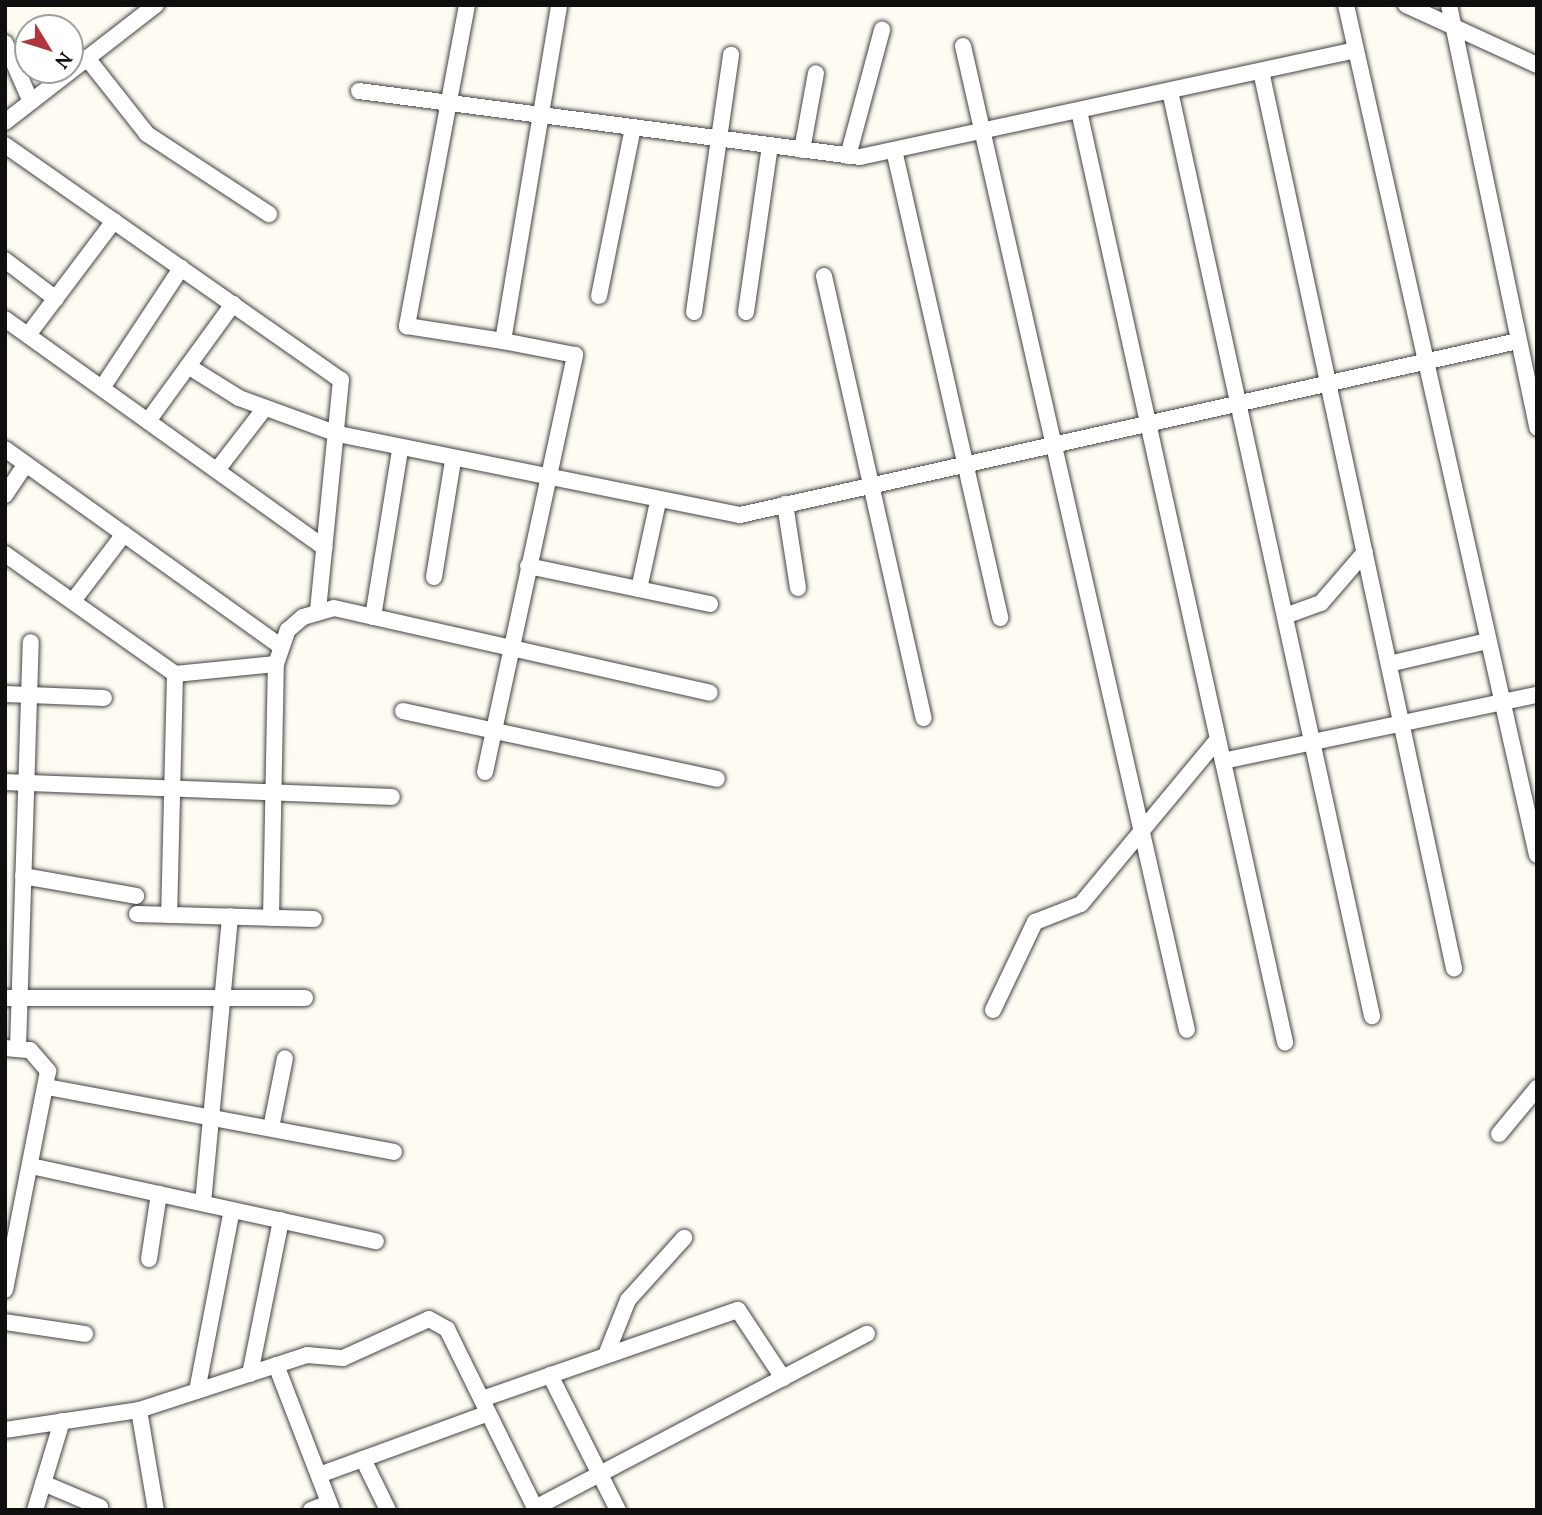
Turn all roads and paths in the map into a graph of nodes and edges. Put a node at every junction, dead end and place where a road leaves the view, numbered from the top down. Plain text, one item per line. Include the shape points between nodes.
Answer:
1 (156, 5) edge
2 (467, 5) edge
3 (559, 5) edge
4 (1346, 5) edge
5 (1406, 5) edge
6 (1450, 13) edge
7 (882, 30) dead end
8 (5, 43) edge
9 (963, 46) dead end
10 (1356, 50) junction
11 (731, 55) dead end
12 (88, 58) junction
13 (1537, 65) edge
14 (1261, 71) junction
15 (816, 73) dead end
16 (359, 90) dead end
17 (1170, 91) junction
18 (31, 102) junction
19 (449, 103) junction
20 (1079, 111) junction
21 (543, 114) junction
22 (5, 122) edge
23 (633, 128) junction
24 (982, 133) junction
25 (720, 139) junction
26 (5, 145) edge
27 (770, 146) junction
28 (803, 150) junction
29 (894, 150) junction
30 (848, 156) junction
31 (269, 215) dead end
32 (114, 221) junction
33 (5, 260) edge
34 (181, 268) junction
35 (824, 276) dead end
36 (599, 296) dead end
37 (56, 299) junction
38 (233, 304) junction
39 (694, 312) dead end
40 (746, 312) dead end
41 (5, 319) edge
42 (28, 335) junction
43 (503, 341) junction
44 (1518, 341) junction
45 (1426, 364) junction
46 (188, 366) junction
47 (1329, 382) junction
48 (102, 388) junction
49 (1237, 402) junction
50 (265, 408) junction
51 (148, 421) junction
52 (1148, 421) junction
53 (1537, 428) edge
54 (338, 434) junction
55 (1051, 443) junction
56 (5, 449) edge
57 (400, 450) junction
58 (453, 461) junction
59 (26, 464) junction
60 (960, 464) junction
61 (218, 470) junction
62 (551, 478) junction
63 (871, 484) junction
64 (5, 495) edge
65 (658, 502) junction
66 (785, 504) junction
67 (124, 534) junction
68 (325, 548) junction
69 (1365, 552) junction
70 (5, 554) edge
71 (528, 566) junction
72 (434, 577) dead end
73 (798, 588) dead end
74 (639, 589) junction
75 (73, 601) junction
76 (710, 604) dead end
77 (318, 610) junction
78 (1285, 616) junction
79 (373, 617) junction
80 (999, 618) dead end
81 (1488, 641) junction
82 (31, 642) dead end
83 (280, 646) junction
84 (511, 648) junction
85 (276, 664) junction
86 (1389, 664) junction
87 (175, 674) junction
88 (710, 693) dead end
89 (5, 694) edge
90 (29, 695) junction
91 (1537, 695) edge
92 (104, 698) dead end
93 (1502, 702) junction
94 (403, 711) dead end
95 (924, 718) dead end
96 (1402, 723) junction
97 (494, 731) junction
98 (1218, 739) junction
99 (1313, 742) junction
100 (1223, 761) junction
101 (485, 772) dead end
102 (717, 779) dead end
103 (5, 782) edge
104 (27, 784) junction
105 (174, 787) junction
106 (273, 791) junction
107 (392, 797) dead end
108 (1140, 834) junction
109 (1537, 855) edge
110 (23, 876) junction
111 (136, 896) dead end
112 (5, 908) edge
113 (22, 908) junction
114 (136, 914) dead end
115 (169, 915) junction
116 (230, 916) junction
117 (271, 918) junction
118 (314, 919) dead end
119 (1454, 968) dead end
120 (12, 998) edge
121 (305, 999) dead end
122 (224, 1001) junction
123 (993, 1010) dead end
124 (1372, 1016) dead end
125 (1187, 1030) dead end
126 (1285, 1042) dead end
127 (12, 1048) edge
128 (285, 1058) dead end
129 (47, 1087) junction
130 (1537, 1088) edge
131 (215, 1118) junction
132 (271, 1128) junction
133 (1499, 1134) dead end
134 (394, 1152) dead end
135 (31, 1166) junction
136 (159, 1194) junction
137 (203, 1203) junction
138 (232, 1210) junction
139 (281, 1220) junction
140 (684, 1238) dead end
141 (376, 1241) dead end
142 (149, 1259) dead end
143 (5, 1290) edge
144 (5, 1322) edge
145 (86, 1334) dead end
146 (867, 1334) dead end
147 (606, 1355) junction
148 (276, 1365) junction
149 (250, 1374) junction
150 (550, 1375) junction
151 (783, 1378) junction
152 (197, 1391) junction
153 (485, 1406) junction
154 (139, 1410) junction
155 (62, 1421) junction
156 (5, 1430) edge
157 (363, 1459) junction
158 (319, 1475) junction
159 (597, 1475) junction
160 (43, 1483) junction
161 (330, 1506) edge
162 (100, 1507) dead end
163 (536, 1509) edge
164 (35, 1510) edge
165 (156, 1510) edge
166 (311, 1510) edge
167 (388, 1510) edge
168 (618, 1510) edge

1 - 12 street
2 - 19 street
3 - 21 street
4 - 10 street
5 - 6 street
6 - 13 street
6 - 44 street
7 - 30 street
8 - 18 street
9 - 24 street
10 - 14 street
10 - 45 street
11 - 25 street
12 - 18 street
12 - 31 street via 146,134
14 - 17 street
14 - 47 street
15 - 28 street
16 - 19 street
17 - 20 street
17 - 49 street
18 - 22 street
19 - 21 street
19 - 43 street via 407,326
20 - 24 street
20 - 52 street
21 - 23 street
21 - 43 street
23 - 25 street
23 - 36 street
24 - 29 street
24 - 55 street
25 - 27 street
25 - 39 street
26 - 32 street
27 - 28 street
27 - 40 street
28 - 30 street
29 - 30 street
29 - 60 street
32 - 34 street
32 - 37 street
33 - 37 street
34 - 38 street
34 - 48 street
35 - 63 street
37 - 42 street
38 - 46 street
38 - 54 street via 341,380
41 - 42 street
42 - 48 street
43 - 62 street via 575,355
44 - 45 street
44 - 53 street
45 - 47 street
45 - 81 street
46 - 50 street
46 - 51 street
47 - 49 street
47 - 69 street
48 - 51 street
49 - 52 street
49 - 78 street
50 - 54 street
50 - 61 street
51 - 61 street
52 - 55 street
52 - 98 street
54 - 57 street
54 - 68 street
55 - 60 street
55 - 108 street
56 - 59 street
57 - 58 street
57 - 79 street
58 - 62 street
58 - 72 street
59 - 64 street
59 - 67 street
60 - 63 street
60 - 80 street
61 - 68 street
62 - 65 street
62 - 71 street
63 - 66 street
63 - 95 street
65 - 66 street via 740,515
65 - 74 street
66 - 73 street
67 - 75 street
67 - 83 street
68 - 77 street
69 - 78 street via 1321,603
69 - 86 street
70 - 75 street
71 - 74 street
71 - 84 street
74 - 76 street
75 - 87 street
77 - 79 street
77 - 83 street via 288,630
78 - 99 street
79 - 84 street
81 - 86 street
81 - 93 street
82 - 90 street
83 - 85 street
84 - 88 street
84 - 97 street
85 - 87 street
85 - 106 street
86 - 96 street
87 - 105 street
89 - 90 street
90 - 92 street
90 - 104 street
91 - 93 street
93 - 96 street
93 - 109 street
94 - 97 street
96 - 99 street
96 - 119 street
97 - 101 street
97 - 102 street
98 - 100 street
98 - 108 street
99 - 100 street
99 - 124 street
100 - 126 street
103 - 104 street
104 - 105 street
104 - 110 street
105 - 106 street
105 - 115 street
106 - 107 street
106 - 117 street
108 - 123 street via 1081,904 1035,922
108 - 125 street
110 - 111 street
110 - 113 street
112 - 113 street
113 - 120 street
114 - 115 street
115 - 116 street
116 - 117 street
116 - 122 street
117 - 118 street
120 - 122 street
120 - 127 street
121 - 122 street
122 - 131 street
127 - 129 street via 46,1063
128 - 132 street
129 - 131 street
129 - 135 street
130 - 133 street
131 - 132 street
131 - 137 street
132 - 134 street
135 - 136 street
135 - 143 street
136 - 137 street
136 - 142 street
137 - 138 street
138 - 139 street
138 - 152 street
139 - 141 street
139 - 149 street
140 - 147 street via 628,1300
144 - 145 street
146 - 151 street
147 - 150 street
147 - 151 street via 738,1310
148 - 149 street
148 - 153 street via 307,1355 343,1358 437,1320
148 - 158 street
149 - 152 street
150 - 153 street
150 - 159 street
151 - 159 street
152 - 154 street
153 - 157 street
153 - 163 street
154 - 155 street
154 - 165 street
155 - 156 street
155 - 160 street
157 - 158 street
157 - 167 street
158 - 161 street
159 - 163 street
159 - 168 street
160 - 162 street
160 - 164 street
161 - 166 street

